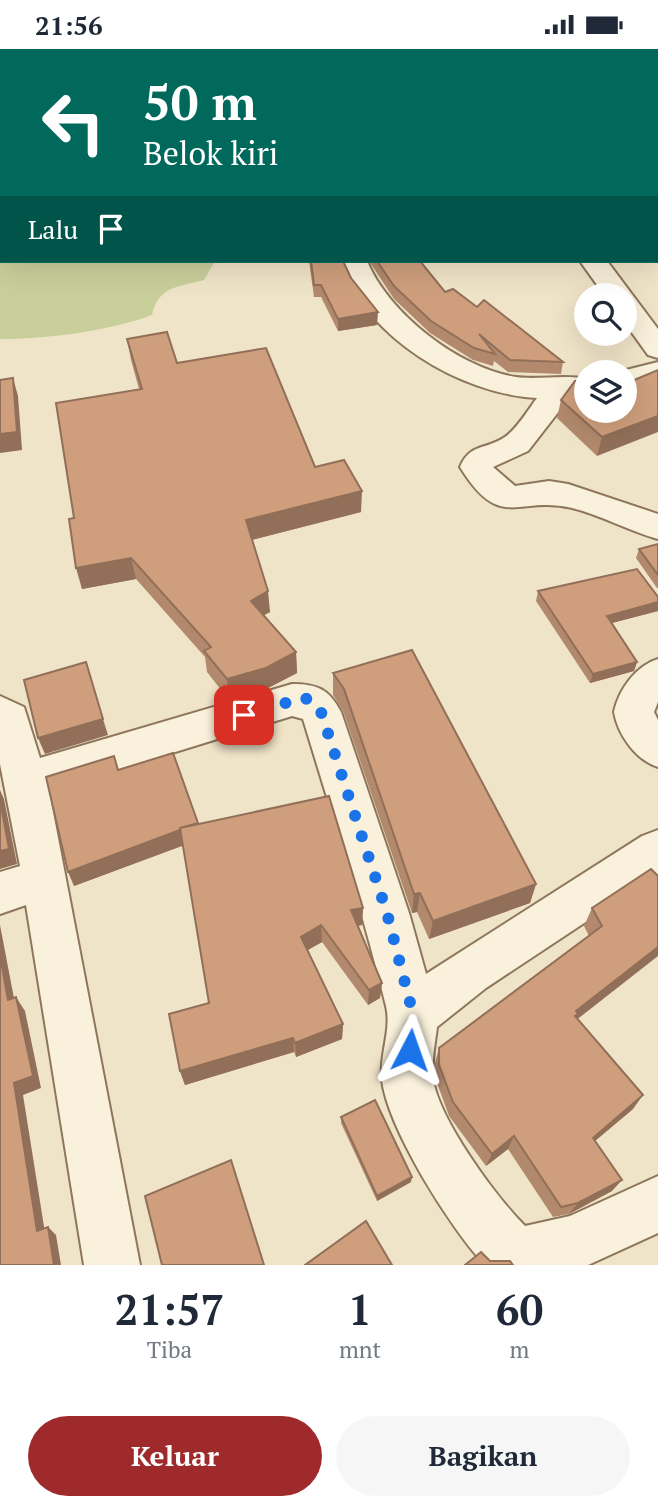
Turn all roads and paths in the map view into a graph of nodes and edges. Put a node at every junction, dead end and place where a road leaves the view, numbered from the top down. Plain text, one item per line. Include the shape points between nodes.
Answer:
1 (355, 263) edge
2 (594, 263) edge
3 (609, 283) edge
4 (637, 320) edge
5 (658, 349) edge
6 (658, 371) edge
7 (637, 376) edge
8 (573, 388) edge
9 (658, 527) edge
10 (658, 674) edge
11 (0, 712) edge
12 (658, 750) edge
13 (23, 781) junction
14 (658, 850) edge
15 (22, 886) edge
16 (413, 1014) junction
17 (658, 1203) edge
18 (112, 1265) edge

1 - 8 street via 383,313 451,365 497,383
2 - 3 street
4 - 5 street
6 - 7 street
8 - 9 street via 517,444 478,460 476,467 506,496 553,492
10 - 12 street via 635,700 633,714 637,726
11 - 13 street via 10,719
13 - 15 street via 33,814
13 - 16 street via 292,700 311,700 321,712 387,913
14 - 16 street via 469,972
15 - 18 street
16 - 17 street via 408,1082 464,1196 493,1235 516,1254 543,1254

